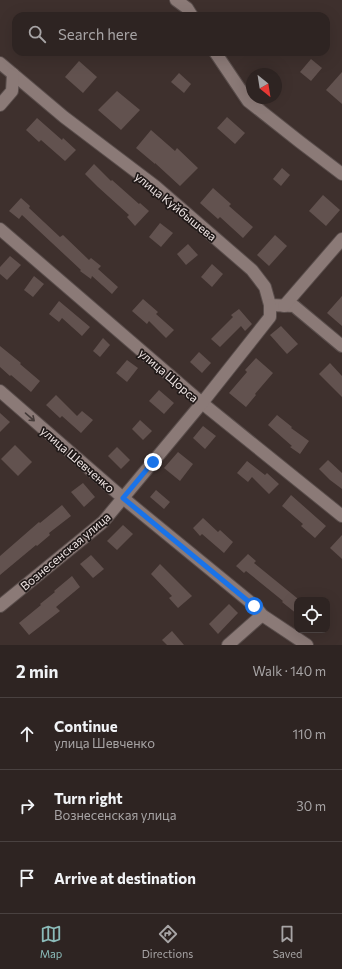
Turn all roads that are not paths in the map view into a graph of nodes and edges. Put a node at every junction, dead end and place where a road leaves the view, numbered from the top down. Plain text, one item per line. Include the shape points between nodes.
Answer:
1 (176, 0) edge
2 (190, 12) edge
3 (218, 56) edge
4 (0, 63) edge
5 (13, 74) junction
6 (0, 105) edge
7 (342, 174) edge
8 (0, 229) edge
9 (342, 239) edge
10 (270, 305) junction
11 (284, 306) junction
12 (342, 346) edge
13 (0, 392) edge
14 (202, 403) junction
15 (123, 498) junction
16 (342, 516) edge
17 (0, 606) edge
18 (262, 615) junction
19 (228, 645) edge
20 (307, 645) edge

1 - 2 street
3 - 7 street via 248,101
4 - 5 street, улица Куйбышева
5 - 6 street via 12,91
5 - 10 street, улица Куйбышева via 64,117 155,186 252,270 265,287
8 - 14 street, улица Щорса
9 - 11 street
10 - 11 street
10 - 14 street, Вознесенская улица via 270,317
11 - 12 street via 294,306
13 -> 15 street, улица Шевченко
14 - 15 street, Вознесенская улица
14 - 16 street, улица Щорса
15 - 17 street, Вознесенская улица via 103,522
15 - 18 street, улица Шевченко
18 - 19 street
18 - 20 street, улица Шевченко

